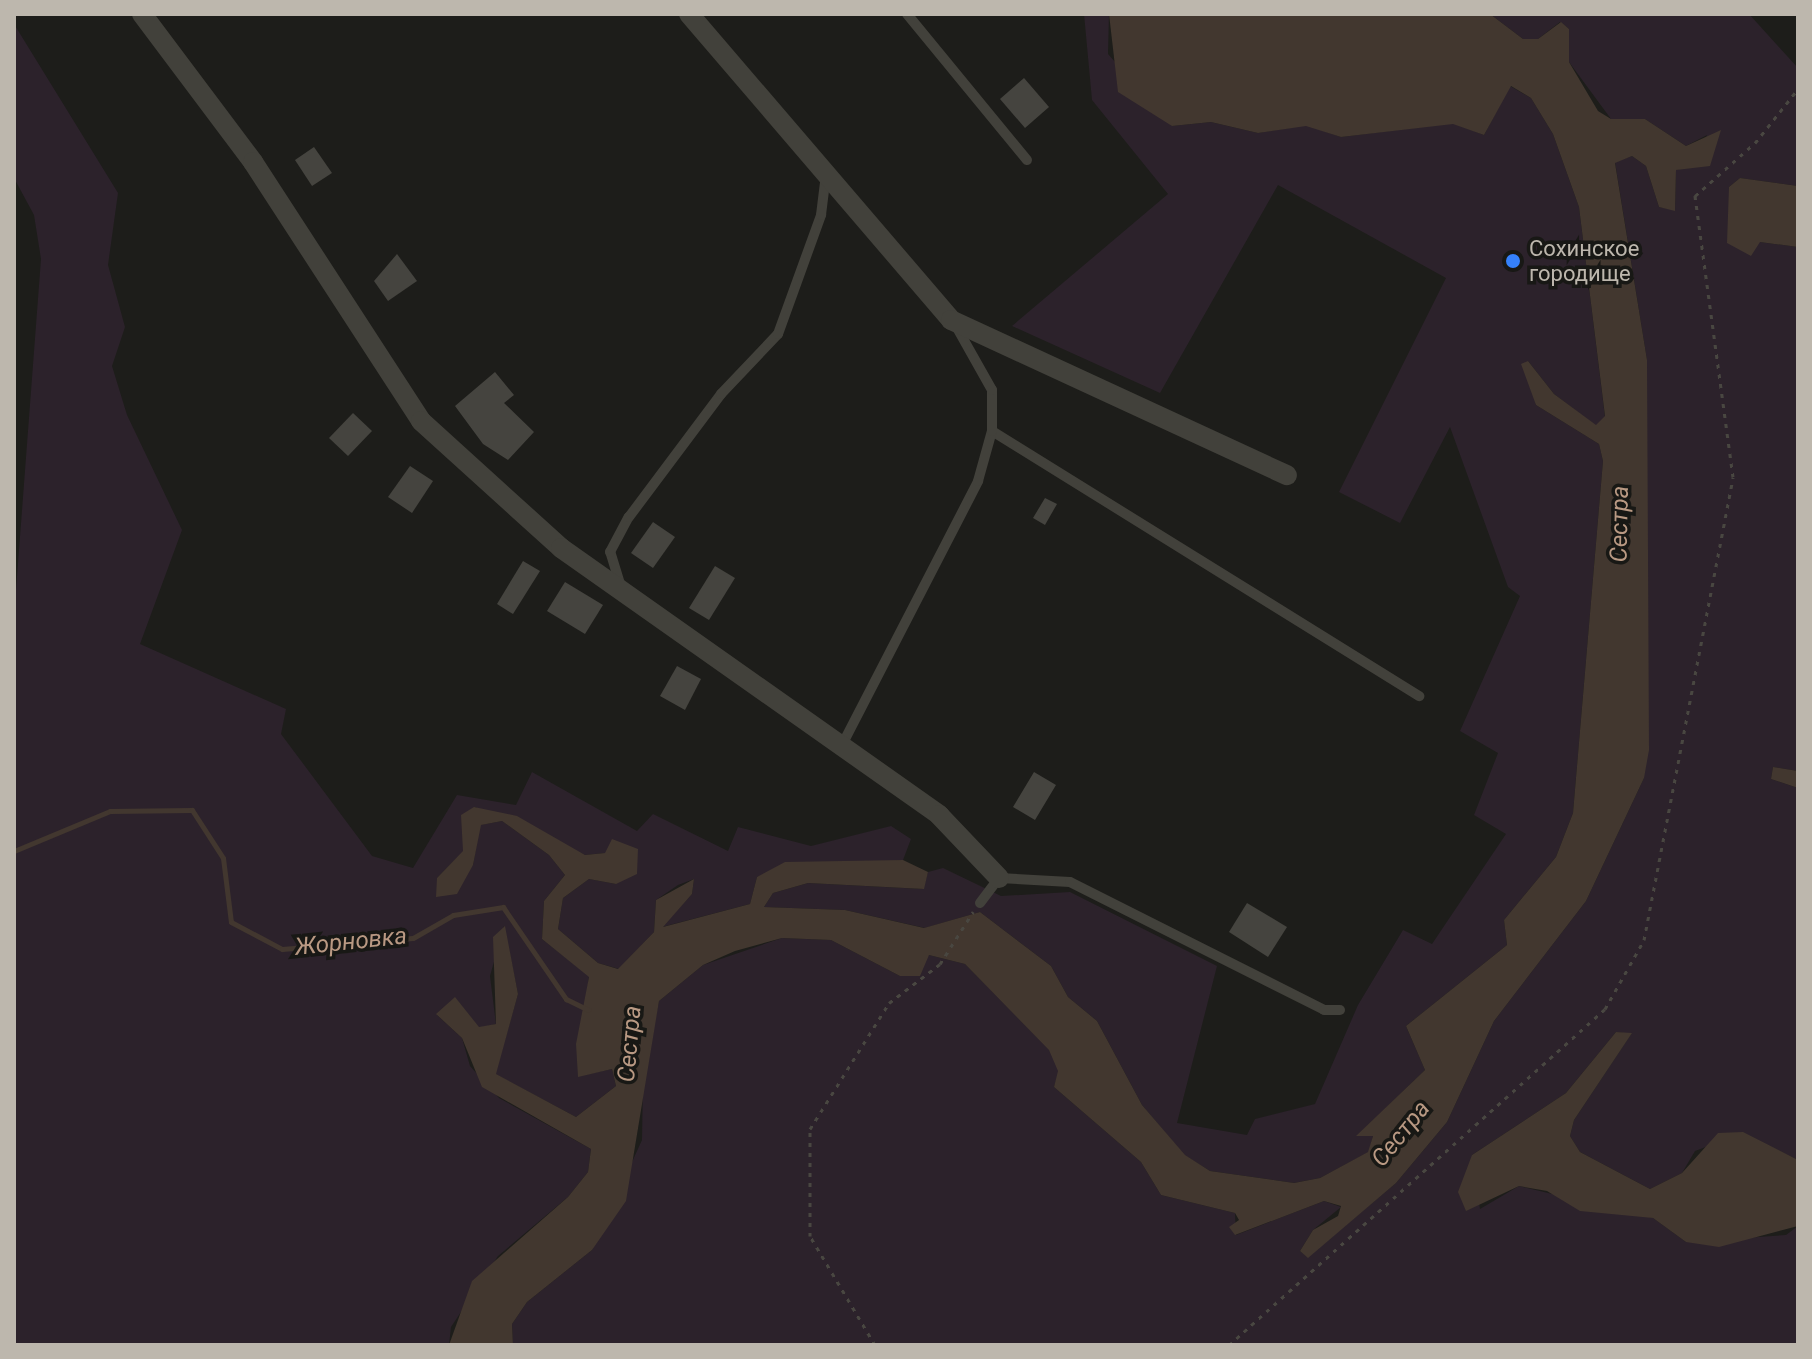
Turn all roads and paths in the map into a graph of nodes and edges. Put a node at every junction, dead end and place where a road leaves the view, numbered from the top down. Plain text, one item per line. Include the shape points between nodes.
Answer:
1 (142, 14) edge
2 (689, 14) edge
3 (907, 14) edge
4 (1798, 89) edge
5 (1027, 160) dead end
6 (826, 176) junction
7 (951, 320) junction
8 (992, 431) junction
9 (1287, 475) dead end
10 (624, 596) junction
11 (1419, 696) dead end
12 (842, 745) junction
13 (999, 878) junction
14 (980, 903) joint
15 (1340, 1010) dead end
16 (875, 1345) edge
17 (1229, 1345) edge

1 - 10 street via 253,162 421,421 497,498
2 - 6 street
3 - 5 lane
4 - 17 path via 1755,143 1695,196 1733,477 1644,940 1605,1009
6 - 7 street
6 - 10 lane via 821,215 778,334 674,451 610,552
7 - 8 lane via 992,390
7 - 9 street
8 - 11 lane
8 - 12 lane via 963,518
10 - 12 street
12 - 13 street via 939,815
13 - 14 lane
13 - 15 lane via 1070,882 1324,1010
14 - 16 path via 940,964 889,1003 810,1129 810,1236

